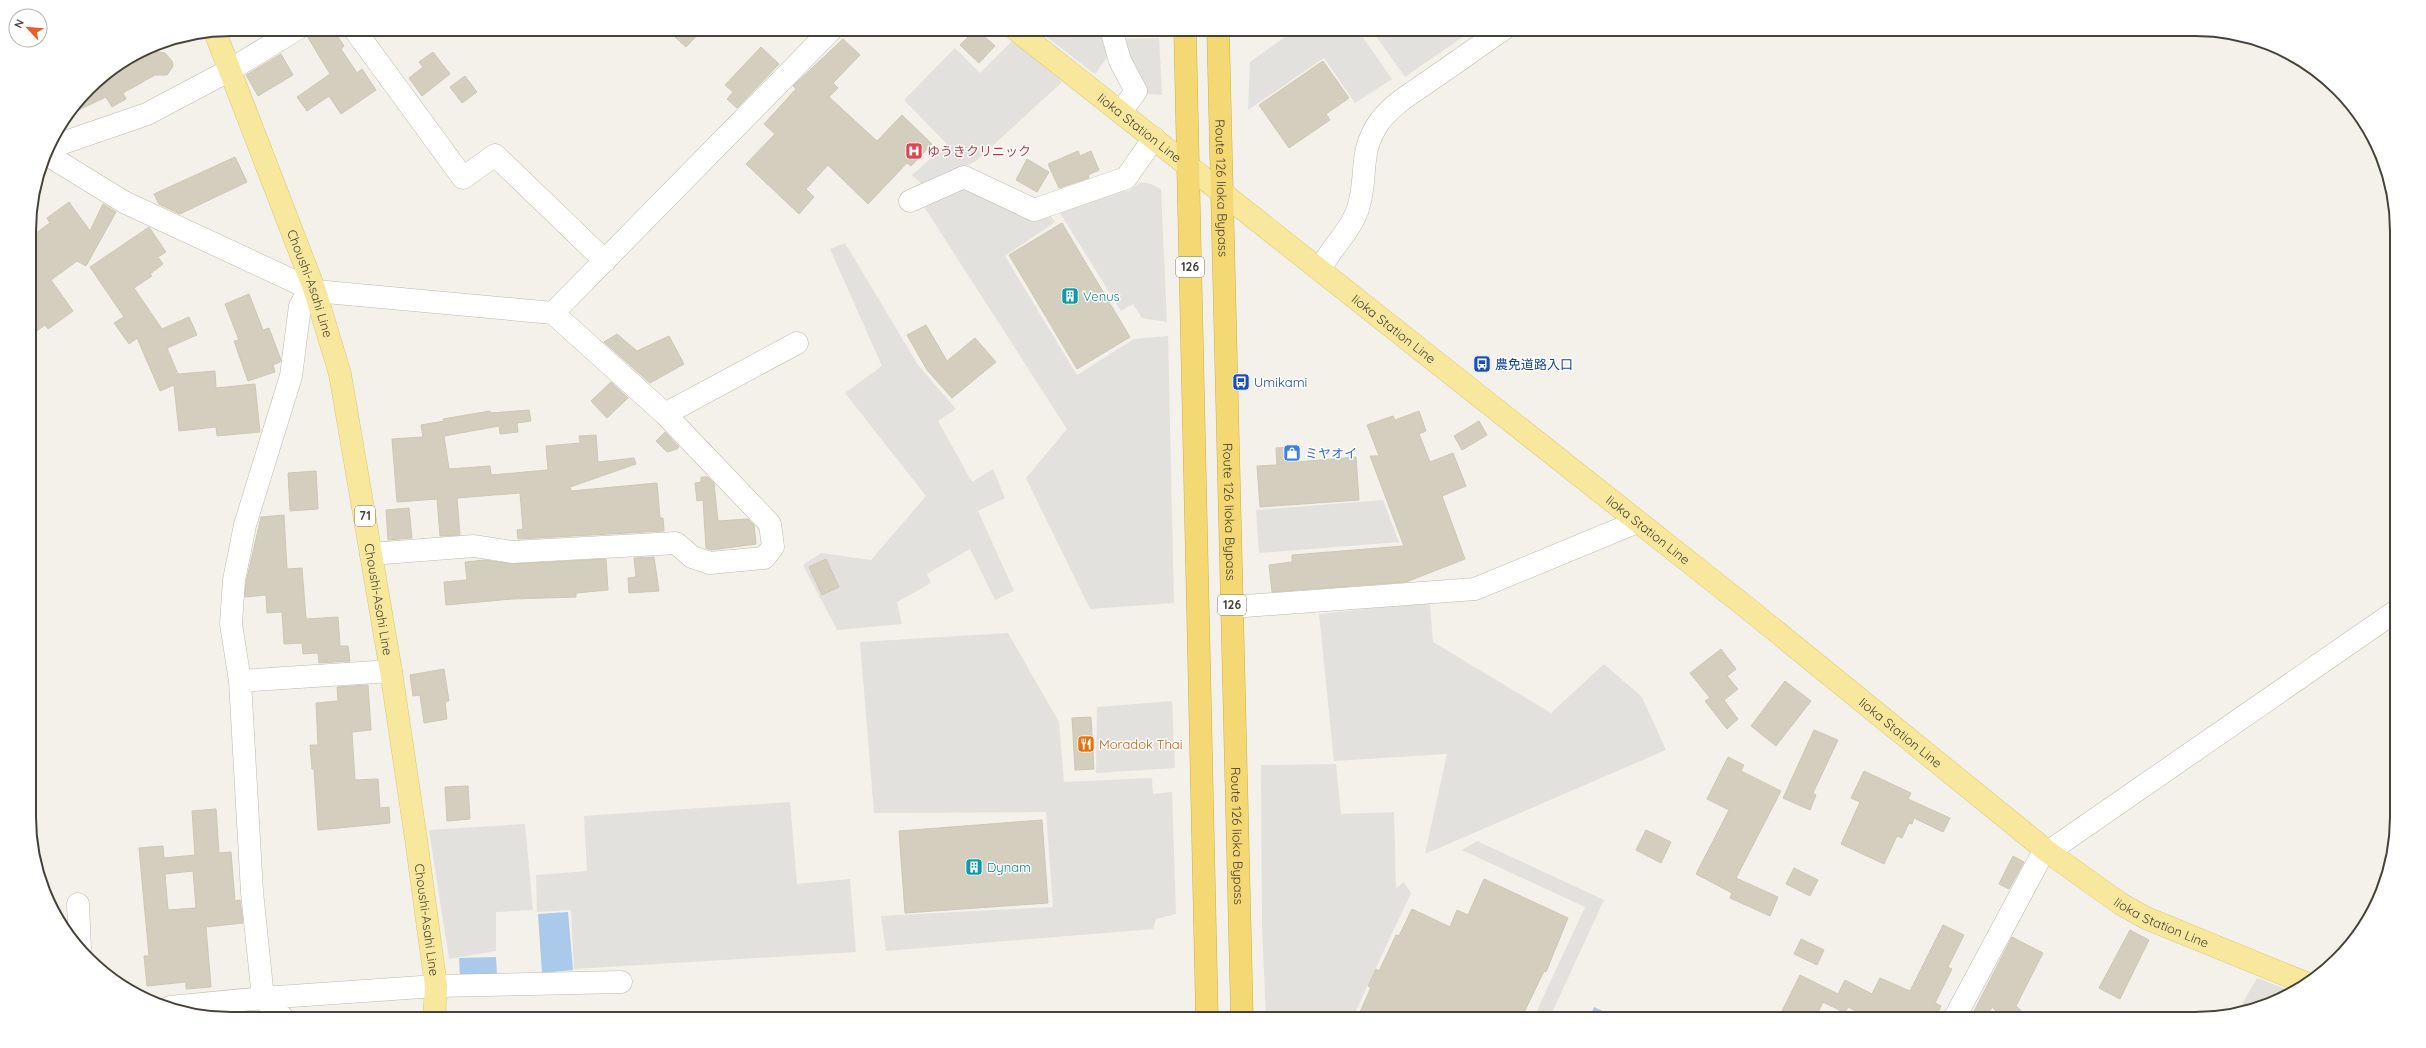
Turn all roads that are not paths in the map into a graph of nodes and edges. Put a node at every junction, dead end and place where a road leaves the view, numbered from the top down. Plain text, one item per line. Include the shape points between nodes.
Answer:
1 (217, 36) edge
2 (286, 36) edge
3 (359, 36) edge
4 (825, 36) edge
5 (1024, 36) edge
6 (1113, 36) edge
7 (1185, 36) edge
8 (1218, 36) edge
9 (1494, 36) edge
10 (230, 70) junction
11 (1121, 112) junction
12 (1154, 138) junction
13 (56, 145) edge
14 (51, 157) edge
15 (1188, 165) junction
16 (1222, 192) junction
17 (910, 201) dead end
18 (605, 260) junction
19 (1320, 270) junction
20 (315, 291) junction
21 (552, 313) junction
22 (797, 343) dead end
23 (665, 414) junction
24 (1637, 522) junction
25 (371, 554) junction
26 (1232, 607) junction
27 (2390, 615) edge
28 (391, 671) junction
29 (240, 681) junction
30 (2047, 851) junction
31 (78, 904) dead end
32 (80, 941) edge
33 (2300, 981) edge
34 (621, 982) dead end
35 (436, 986) junction
36 (263, 998) junction
37 (184, 1006) edge
38 (277, 1012) edge
39 (434, 1012) edge
40 (1208, 1012) edge
41 (1242, 1012) edge
42 (1958, 1012) edge

1 - 10 main road, Choushi-Asahi Line / 71
2 - 10 street
3 - 18 street via 463,178 495,155
4 - 18 street
5 - 11 main road, Iioka Station Line
6 - 11 street via 1120,61 1136,91
7 - 15 highway, 126
8 - 16 highway, Route 126 Iioka Bypass / 126
9 - 19 street via 1400,101 1381,120 1365,152 1362,194 1354,218
10 - 13 street via 147,114
10 - 20 main road, Choushi-Asahi Line / 71
11 - 12 main road, Iioka Station Line
12 - 15 main road, Iioka Station Line
12 - 17 street via 1126,178 1034,210 964,177
14 - 20 street via 124,202
15 - 16 main road, Iioka Station Line
15 - 40 highway, 126
16 - 19 main road, Iioka Station Line
16 - 26 highway, Route 126 Iioka Bypass / 126
18 - 21 street
19 - 24 main road, Iioka Station Line
20 - 21 street
20 - 25 main road, Choushi-Asahi Line / 71 via 340,374
20 - 29 street via 305,297 300,306 290,376 243,533 234,580 231,624
21 - 23 street
22 - 23 street
23 - 25 street via 770,524 773,547 764,558 710,563 692,557 676,543 512,552 474,546
24 - 26 street via 1475,589
24 - 30 main road, Iioka Station Line
25 - 28 main road, Choushi-Asahi Line / 71
26 - 41 highway, Route 126 Iioka Bypass / 126
27 - 30 street
28 - 29 street
28 - 35 main road, Choushi-Asahi Line / 71
29 - 36 street via 252,892
30 - 33 main road, Iioka Station Line via 2121,904 2146,918
30 - 42 street
31 - 32 street
34 - 35 street
35 - 36 street
35 - 39 main road, Choushi-Asahi Line / 71
36 - 37 street
36 - 38 street

